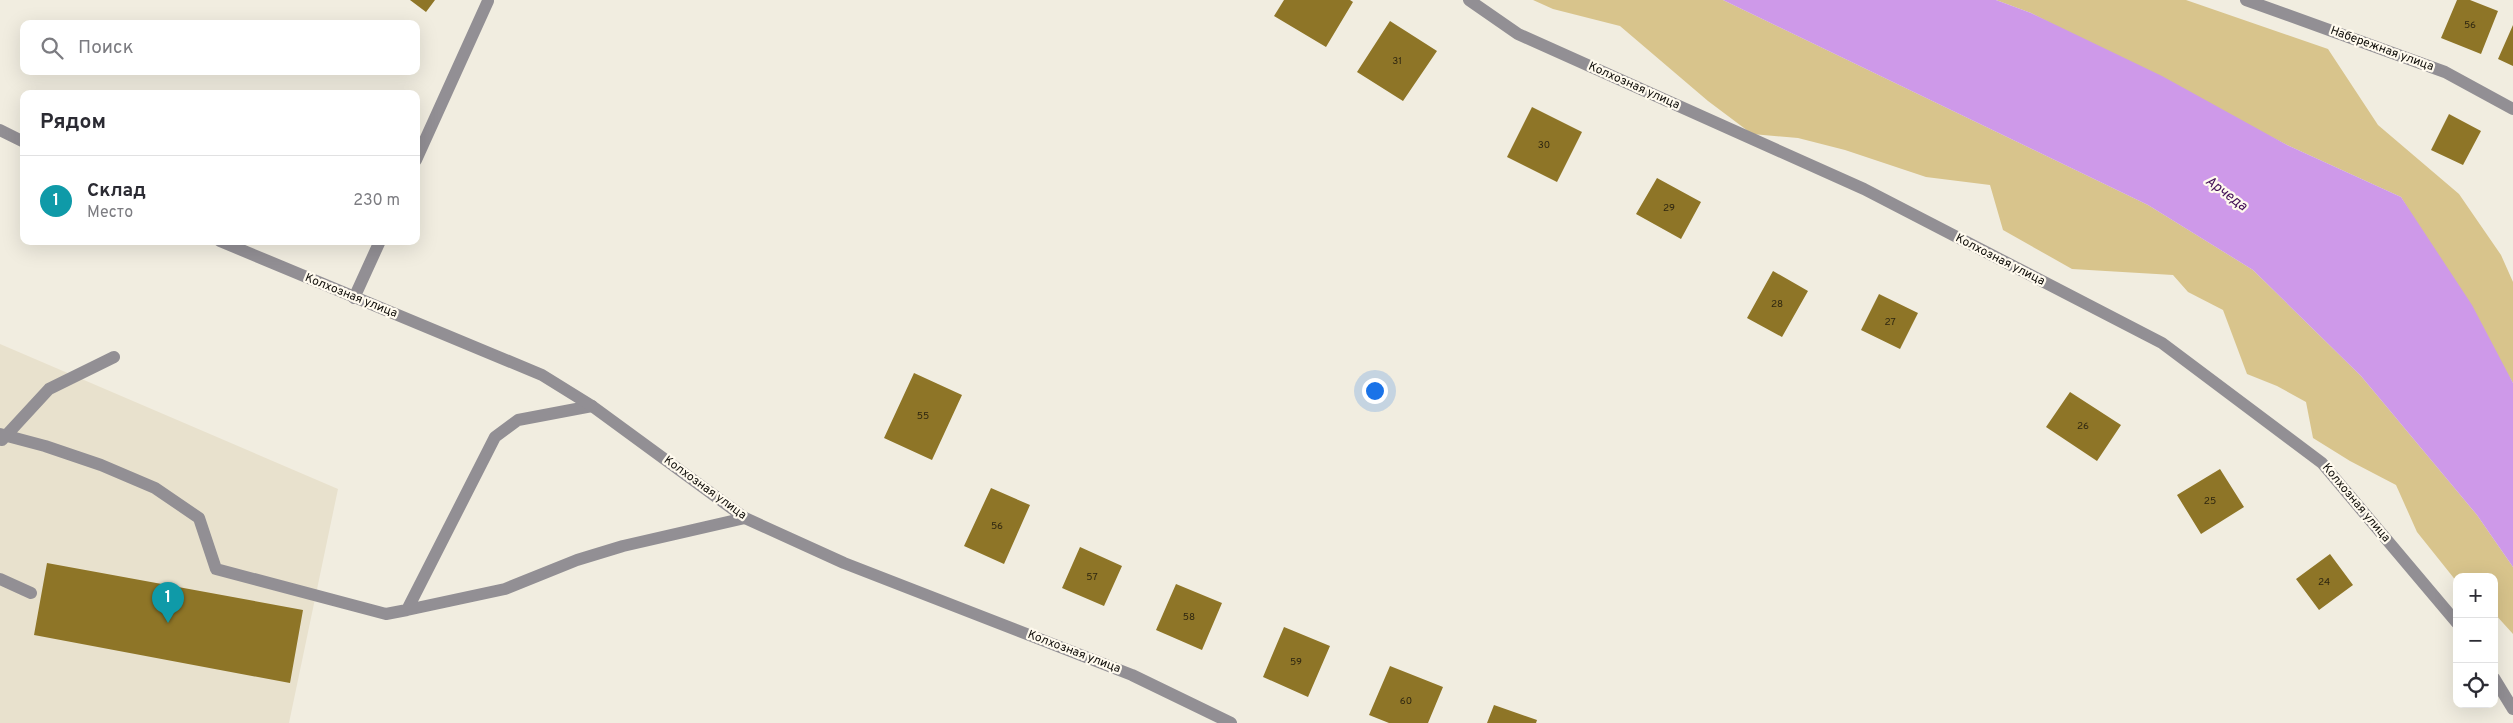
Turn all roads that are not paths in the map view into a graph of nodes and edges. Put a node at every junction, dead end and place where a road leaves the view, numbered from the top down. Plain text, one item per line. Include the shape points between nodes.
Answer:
1 (1469, 0) edge
2 (2246, 0) edge
3 (488, 1) edge
4 (2513, 109) edge
5 (0, 130) edge
6 (20, 140) edge
7 (420, 151) edge
8 (229, 245) edge
9 (378, 245) edge
10 (354, 298) junction
11 (114, 357) dead end
12 (592, 406) junction
13 (2, 438) edge
14 (745, 518) junction
15 (0, 579) edge
16 (31, 593) dead end
17 (407, 610) junction
18 (2453, 618) edge
19 (2498, 685) edge
20 (2513, 709) edge
21 (1231, 723) edge

1 - 18 street, Колхозная улица via 1518,34 1864,189 2162,343 2322,463
2 - 4 street, Набережная улица via 2446,72
3 - 7 street
5 - 6 street
8 - 10 street, Колхозная улица
9 - 10 street
10 - 12 street, Колхозная улица via 542,375
11 - 13 street via 49,389
12 - 14 street, Колхозная улица
12 - 17 street via 518,420 495,437
13 - 17 street via 46,446 155,488 199,518 216,569 386,614
14 - 17 street via 623,546 577,560 505,589
14 - 21 street, Колхозная улица via 844,563 1132,675
15 - 16 street
19 - 20 street

